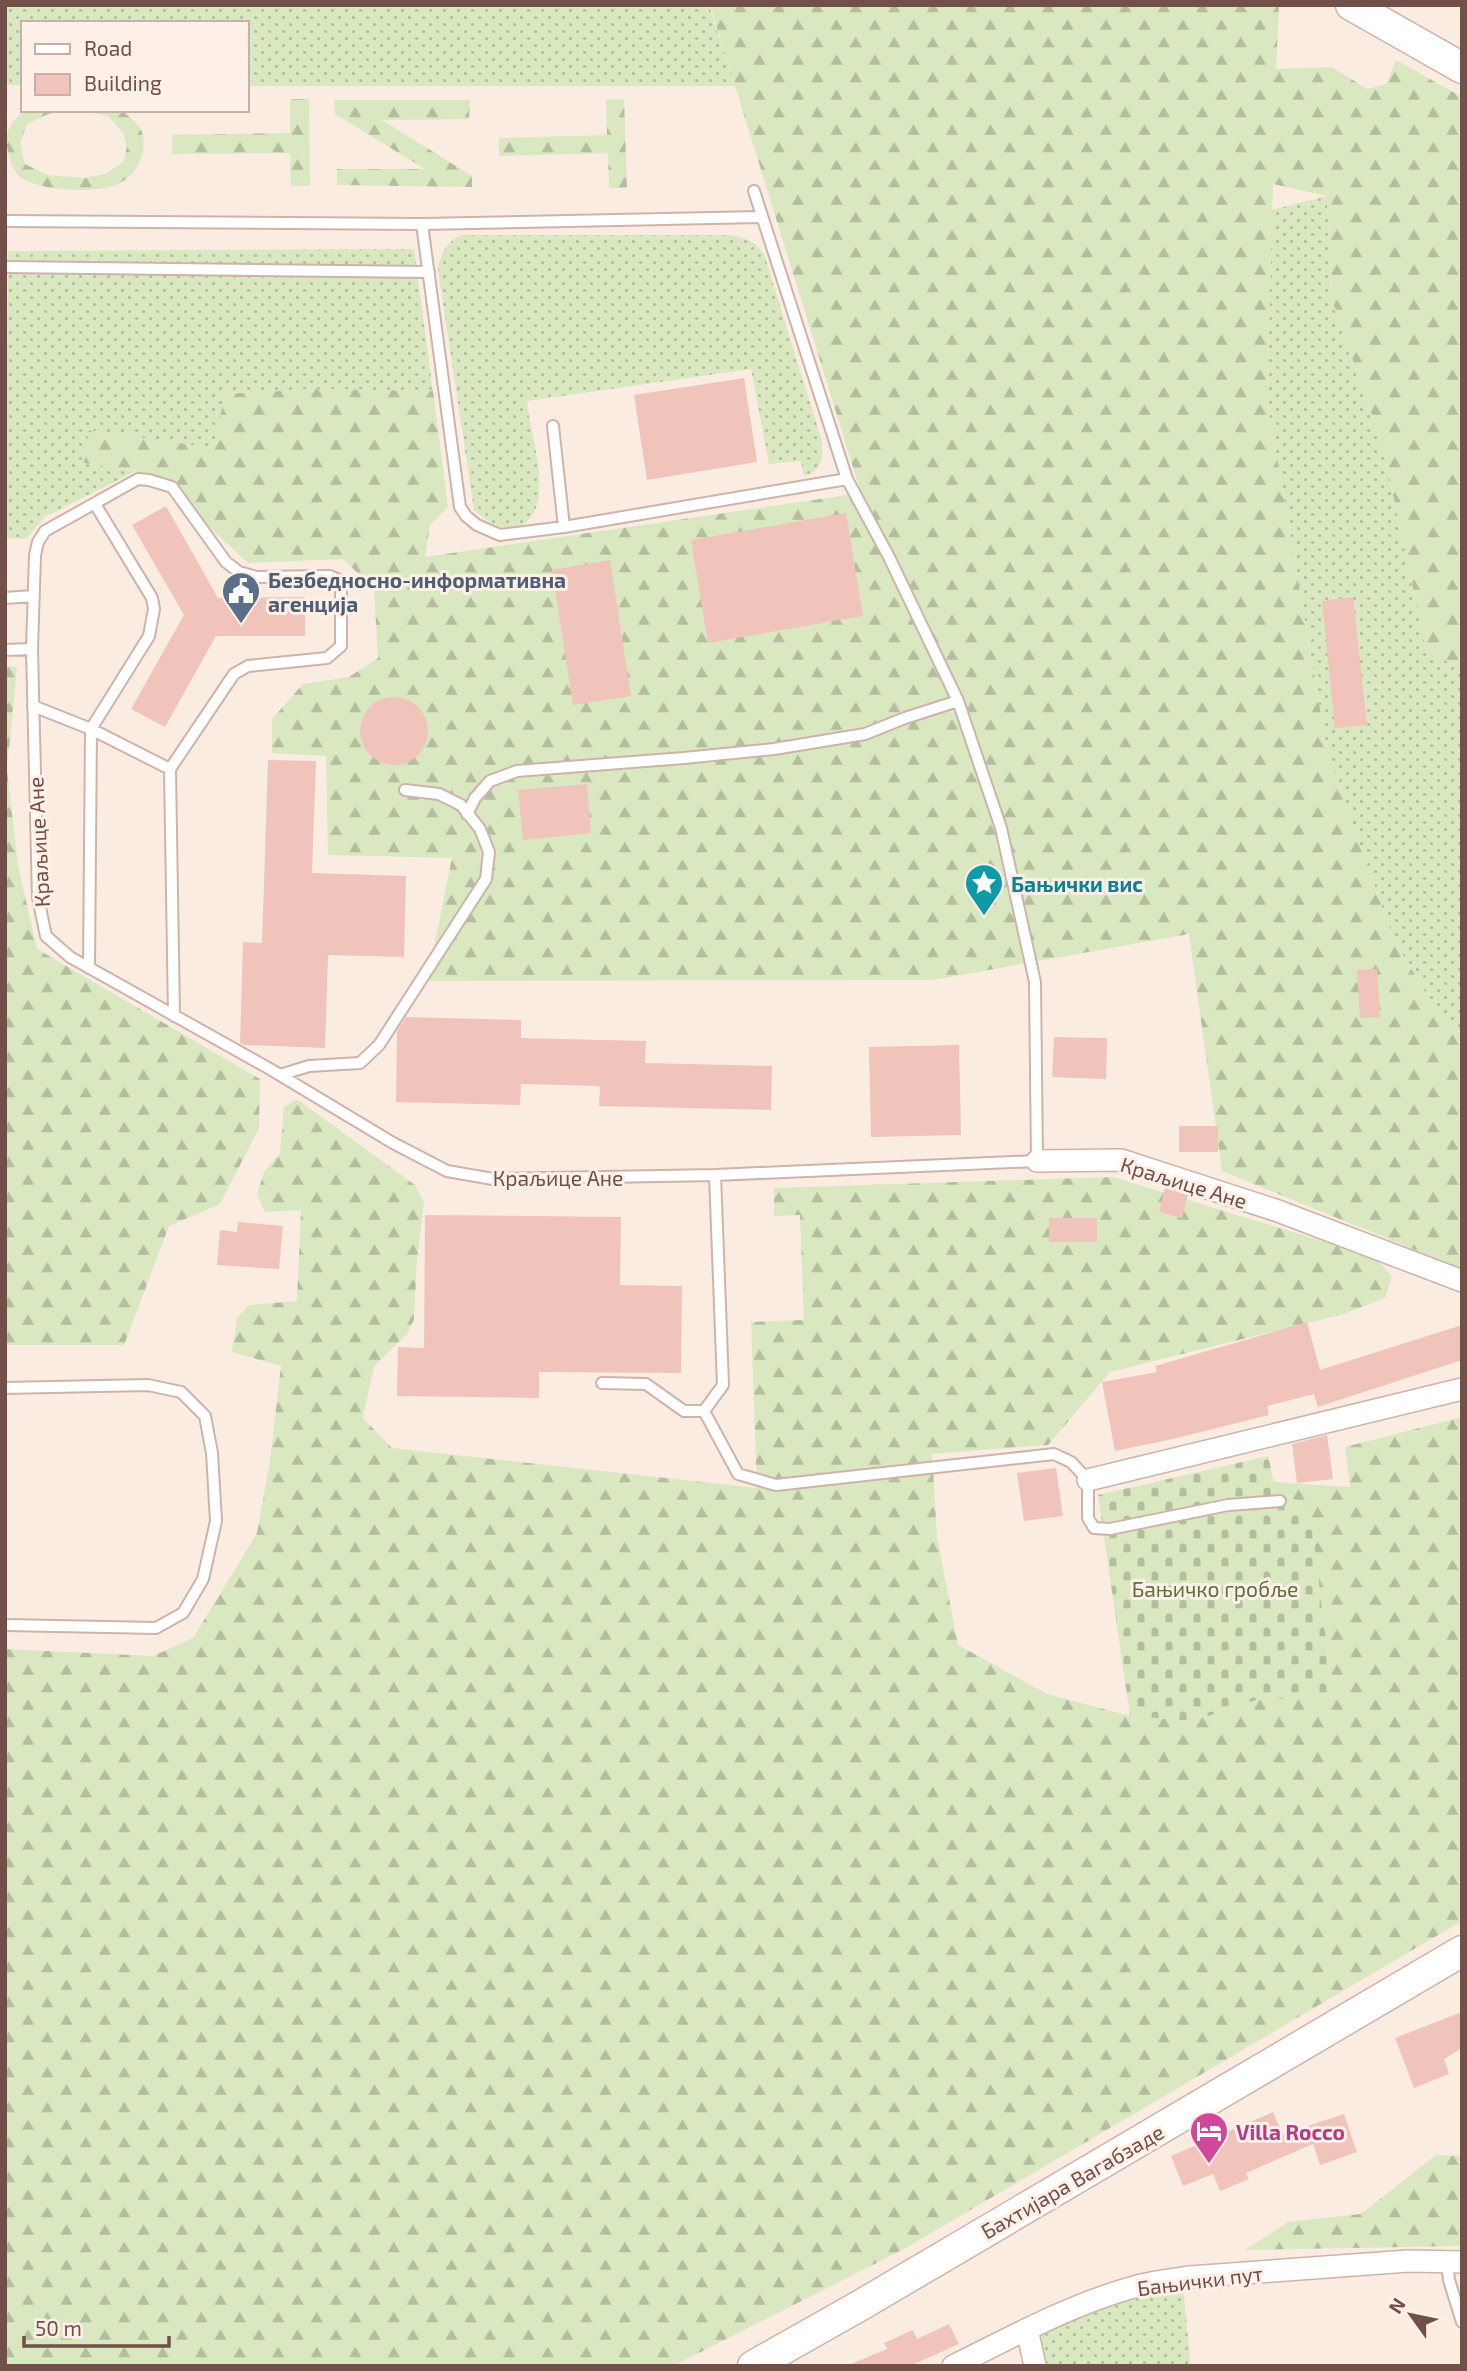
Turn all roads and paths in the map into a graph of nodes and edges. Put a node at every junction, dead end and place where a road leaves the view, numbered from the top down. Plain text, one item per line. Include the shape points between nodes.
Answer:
1 (1351, 5) edge
2 (1462, 68) edge
3 (754, 191) dead end
4 (760, 217) junction
5 (5, 221) edge
6 (422, 224) junction
7 (5, 267) edge
8 (429, 272) junction
9 (554, 426) dead end
10 (847, 479) junction
11 (95, 504) junction
12 (564, 527) junction
13 (33, 596) junction
14 (5, 598) edge
15 (32, 649) junction
16 (5, 650) edge
17 (958, 701) junction
18 (33, 706) junction
19 (91, 729) junction
20 (170, 769) junction
21 (405, 789) dead end
22 (467, 814) junction
23 (89, 968) junction
24 (174, 1016) junction
25 (280, 1075) junction
26 (1037, 1161) junction
27 (715, 1175) junction
28 (1462, 1281) edge
29 (602, 1384) dead end
30 (5, 1388) edge
31 (1462, 1389) edge
32 (704, 1411) junction
33 (1088, 1480) junction
34 (1280, 1501) dead end
35 (5, 1625) edge
36 (1462, 1951) edge
37 (1454, 2262) edge
38 (1462, 2322) edge
39 (1027, 2329) junction
40 (752, 2366) edge
41 (953, 2366) edge
42 (1035, 2366) edge

1 - 2 main road
3 - 4 lane
4 - 6 lane
4 - 10 lane
5 - 6 lane
6 - 8 lane
7 - 8 lane
8 - 12 lane via 460,507 477,525 500,535
9 - 12 lane
10 - 12 lane
10 - 17 lane
11 - 13 lane, Краљице Ане via 45,531 37,542
11 - 19 lane via 152,598 154,609 149,635
11 - 20 lane, Краљице Ане via 138,479 159,482 172,487 226,562 240,572 257,577 330,576 341,586 341,646 337,651 322,659 248,666 234,674
13 - 14 lane
13 - 15 lane, Краљице Ане
15 - 16 lane
15 - 18 lane, Краљице Ане
17 - 22 lane via 866,734 774,749 517,771 490,781
17 - 26 lane via 1001,828 1035,982
18 - 19 lane
18 - 23 lane, Краљице Ане via 38,898 46,936
19 - 20 lane
19 - 23 lane
20 - 24 lane
21 - 22 lane via 439,794 461,805
22 - 25 lane via 489,852 486,878 379,1045 360,1063 309,1066
23 - 24 lane, Краљице Ане
24 - 25 lane, Краљице Ане
25 - 27 lane, Краљице Ане via 447,1171 493,1179
26 - 27 lane, Краљице Ане
26 - 28 street, Краљице Ане via 1121,1160 1278,1211
27 - 32 lane via 723,1385
29 - 32 lane via 646,1384 684,1411
30 - 35 lane via 148,1385 181,1392 205,1416 216,1521 203,1579 183,1613 156,1628
31 - 33 street
32 - 33 lane via 738,1474 776,1485 1054,1454 1072,1462
33 - 34 lane via 1088,1518 1094,1528 1228,1504
36 - 40 main road, Бахтијара Вагабзаде
37 - 38 lane via 1449,2280
37 - 39 street, Бањички пут via 1394,2262 1160,2281 1127,2289
39 - 41 street, Бањички пут
39 - 42 street

